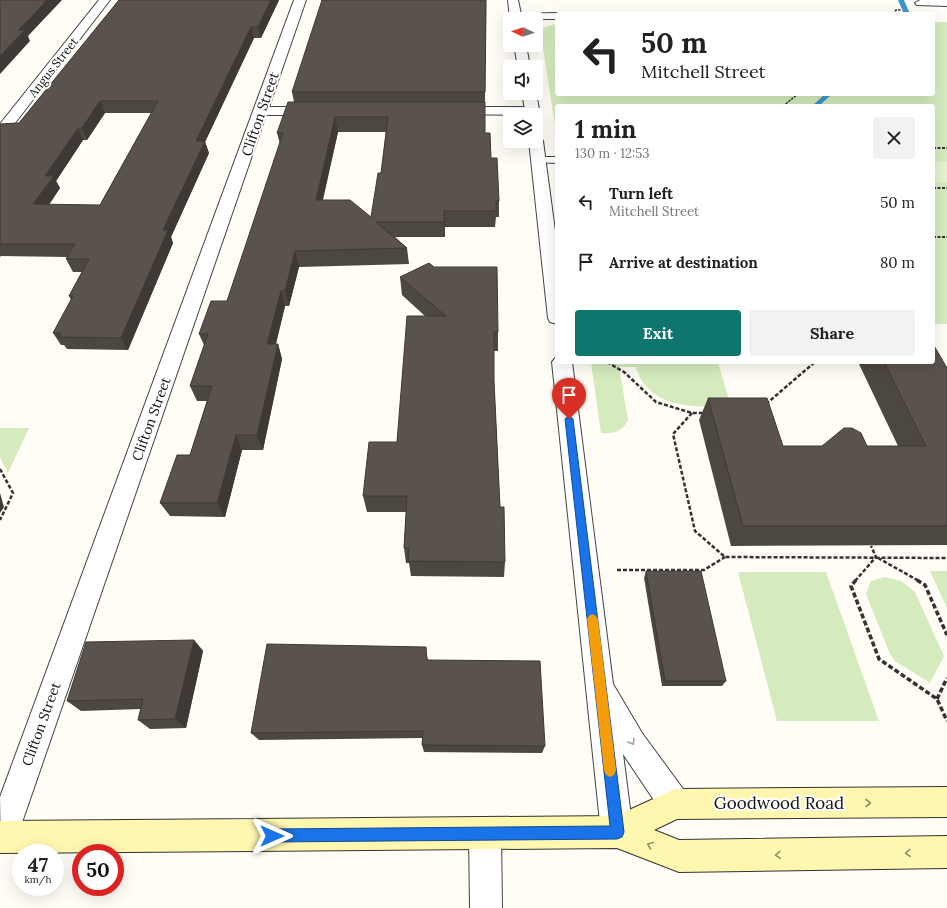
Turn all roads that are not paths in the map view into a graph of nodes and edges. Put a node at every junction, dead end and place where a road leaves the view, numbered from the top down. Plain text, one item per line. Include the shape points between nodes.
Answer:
1 (105, 0) edge
2 (300, 0) edge
3 (513, 0) edge
4 (947, 2) edge
5 (921, 3) dead end
6 (515, 12) edge
7 (555, 16) edge
8 (543, 17) edge
9 (262, 110) junction
10 (330, 111) edge
11 (441, 111) edge
12 (503, 112) edge
13 (0, 134) edge
14 (537, 148) edge
15 (538, 160) junction
16 (555, 160) edge
17 (555, 300) edge
18 (562, 364) edge
19 (600, 684) junction
20 (947, 802) edge
21 (675, 804) junction
22 (617, 832) junction
23 (485, 834) junction
24 (0, 837) edge
25 (947, 852) edge
26 (486, 908) edge

1 - 13 street, Angus Street
2 - 9 street, Clifton Street
3 - 6 street
4 - 5 street
7 - 8 street
9 - 10 street
9 - 24 street, Clifton Street
11 - 12 street
14 - 15 street
15 - 16 lane
15 - 17 street
18 - 19 street
19 -> 21 street via 632,743
19 - 22 street
21 -> 20 main road, Goodwood Road
21 - 22 main road, Goodwood Road
22 - 23 main road, Goodwood Road
25 -> 22 main road, Goodwood Road via 679,856
23 - 24 main road, Goodwood Road
23 - 26 street

